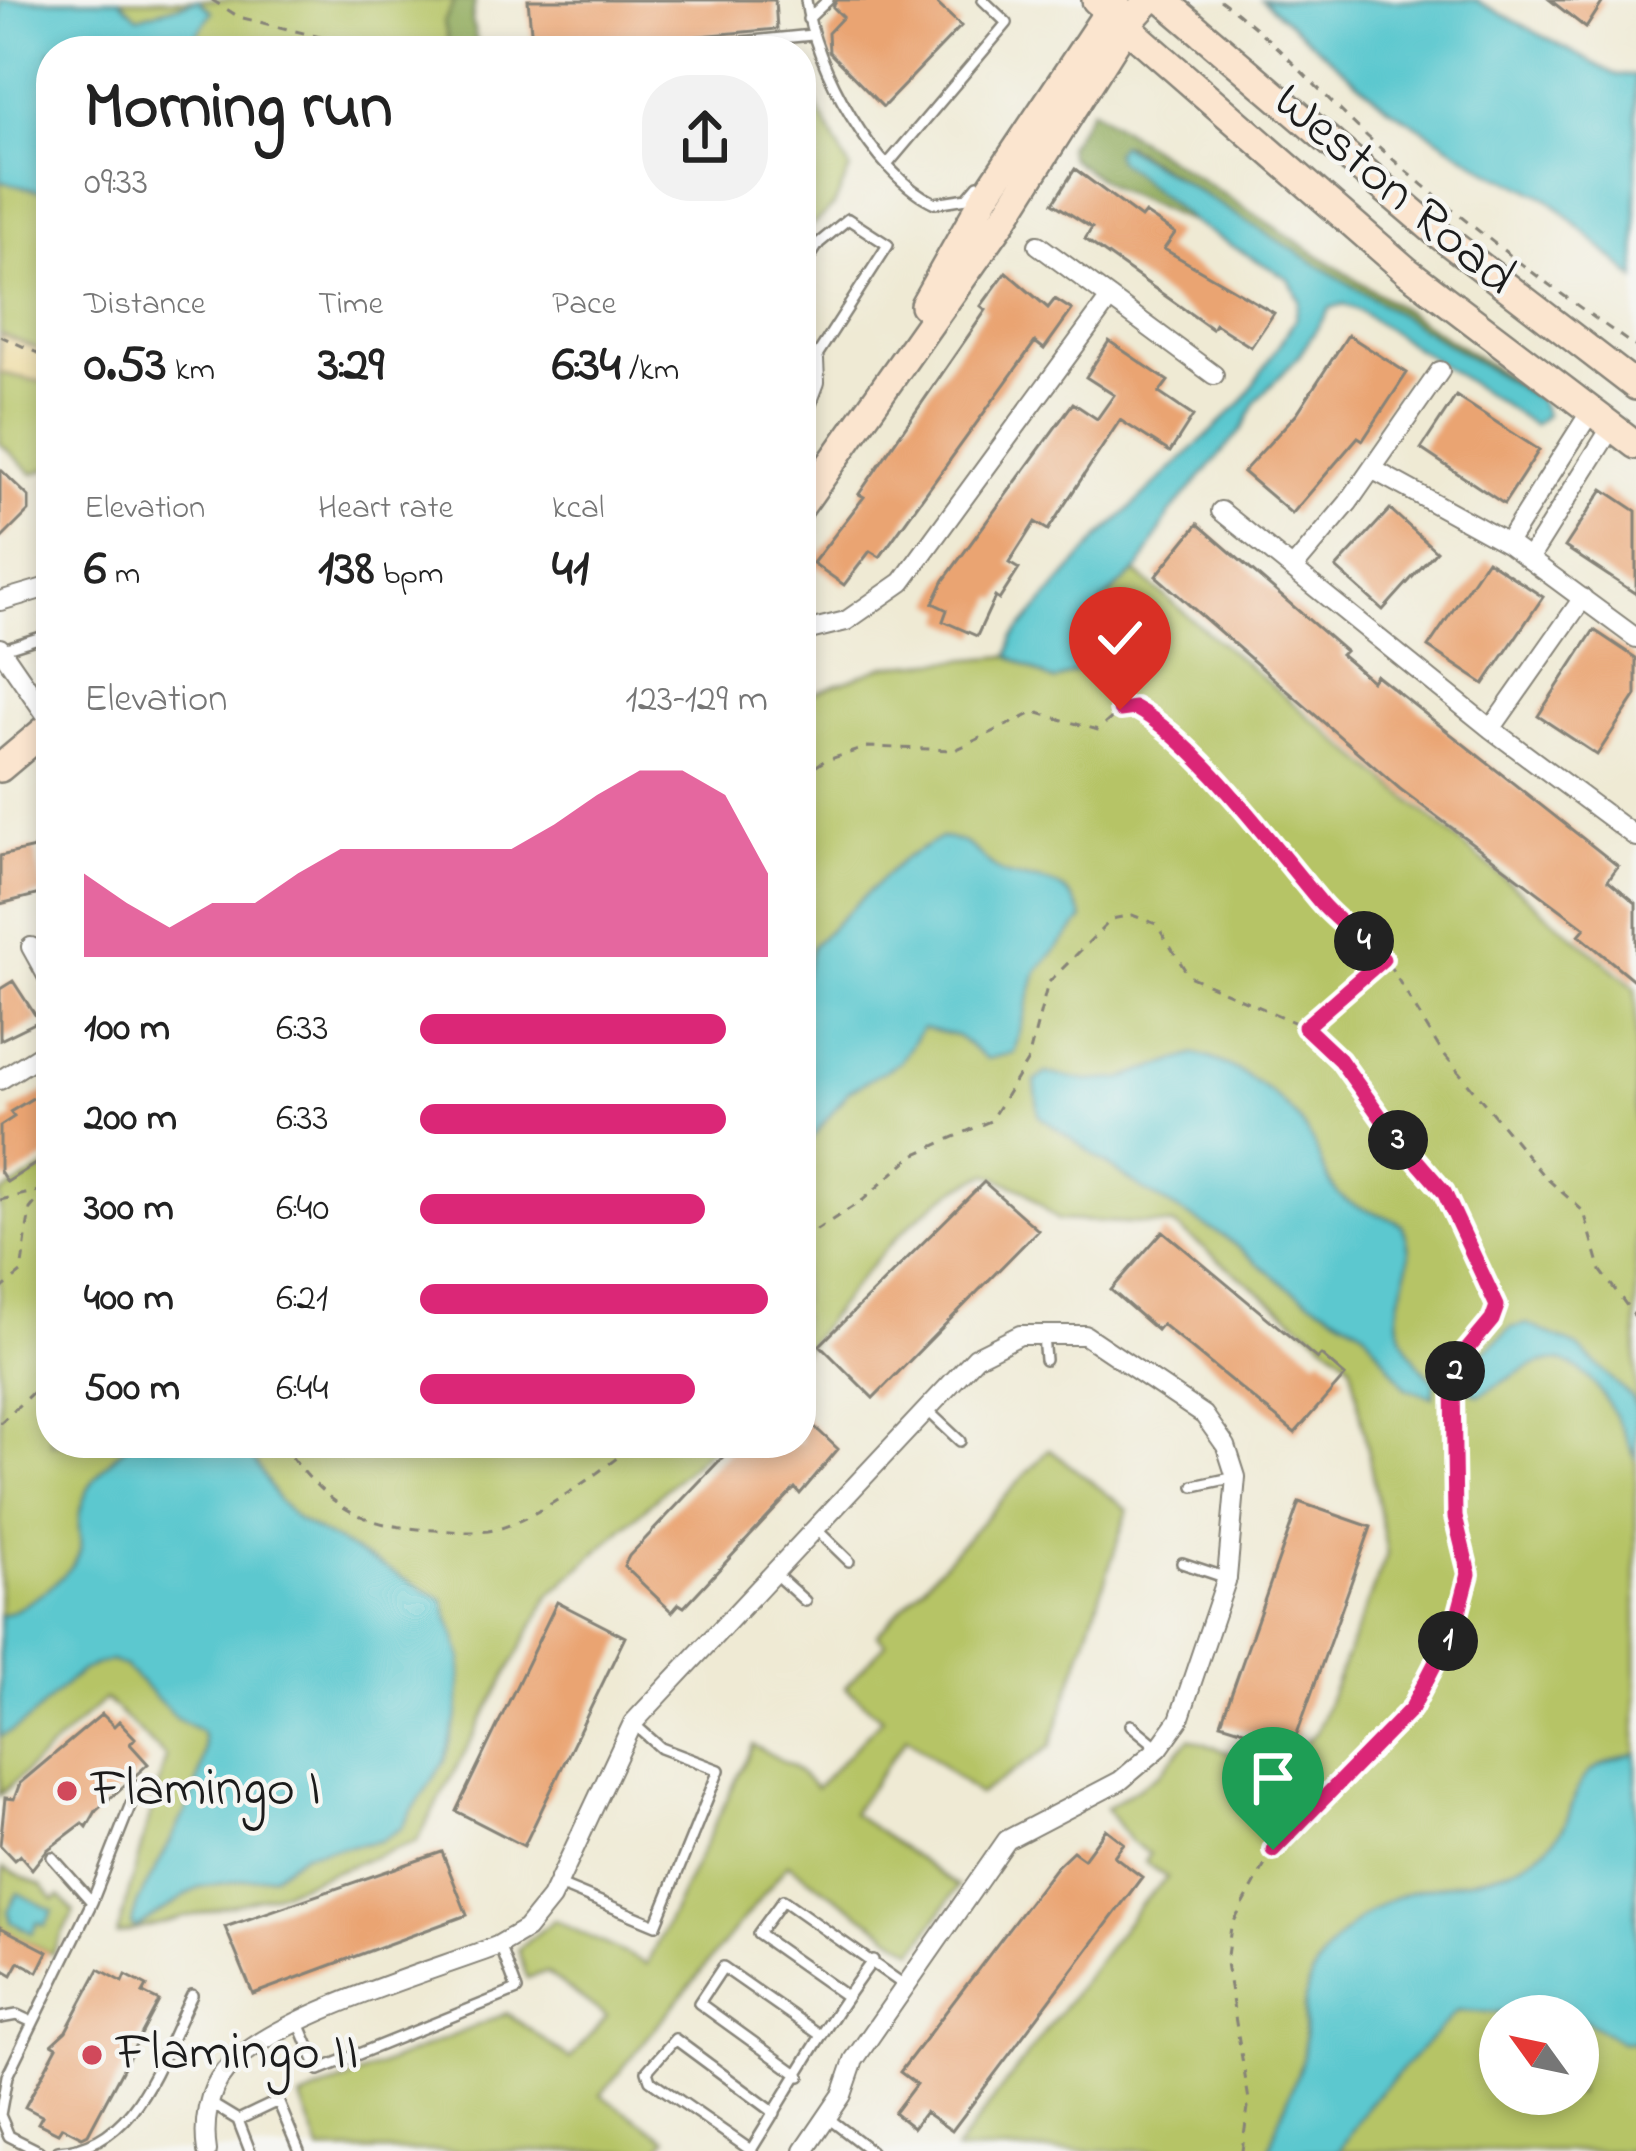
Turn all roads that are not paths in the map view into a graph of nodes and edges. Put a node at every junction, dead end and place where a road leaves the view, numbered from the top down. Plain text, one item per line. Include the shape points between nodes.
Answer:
1 (806, 0) edge
2 (828, 0) edge
3 (983, 0) edge
4 (1149, 0) edge
5 (1163, 0) edge
6 (1111, 9) edge
7 (808, 19) junction
8 (812, 34) joint
9 (793, 36) edge
10 (816, 46) edge
11 (1069, 70) junction
12 (887, 165) junction
13 (1038, 245) dead end
14 (816, 246) edge
15 (1109, 298) junction
16 (816, 345) edge
17 (1440, 371) dead end
18 (1214, 374) dead end
19 (1636, 386) edge
20 (1600, 421) junction
21 (854, 429) junction
22 (1636, 445) edge
23 (1372, 469) junction
24 (816, 484) edge
25 (1221, 511) dead end
26 (1508, 543) junction
27 (1528, 560) junction
28 (1294, 567) junction
29 (36, 591) edge
30 (1583, 598) junction
31 (0, 602) edge
32 (816, 628) edge
33 (36, 638) edge
34 (1636, 638) edge
35 (0, 649) edge
36 (36, 701) edge
37 (1491, 728) junction
38 (36, 736) edge
39 (0, 768) edge
40 (1636, 837) edge
41 (31, 947) dead end
42 (36, 956) edge
43 (36, 1058) edge
44 (0, 1081) edge
45 (1043, 1335) junction
46 (1045, 1360) dead end
47 (926, 1409) junction
48 (961, 1441) dead end
49 (1236, 1477) junction
50 (1194, 1486) dead end
51 (815, 1529) junction
52 (848, 1561) dead end
53 (1182, 1563) dead end
54 (774, 1573) junction
55 (1228, 1578) junction
56 (805, 1601) dead end
57 (633, 1723) junction
58 (1131, 1724) dead end
59 (1159, 1748) junction
60 (138, 1786) dead end
61 (52, 1858) dead end
62 (557, 1884) junction
63 (92, 1902) junction
64 (500, 1945) junction
65 (873, 1960) junction
66 (904, 1985) junction
67 (192, 1995) dead end
68 (846, 1996) junction
69 (0, 2004) edge
70 (17, 2015) junction
71 (0, 2018) edge
72 (30, 2021) junction
73 (298, 2023) junction
74 (819, 2033) junction
75 (800, 2076) junction
76 (210, 2104) junction
77 (775, 2113) junction
78 (828, 2118) junction
79 (238, 2120) junction
80 (865, 2149) edge
81 (39, 2151) edge
82 (58, 2151) edge
83 (207, 2151) edge
84 (250, 2151) edge
85 (299, 2151) edge
86 (752, 2151) edge
87 (804, 2151) edge

1 - 7 lane
2 - 7 lane
3 - 12 lane via 1007,23
4 - 6 main road
5 - 19 main road, Weston Road via 1437,232
6 - 11 main road
6 - 20 main road, Weston Road via 1407,271
6 - 21 main road via 1003,220
7 - 8 lane
8 - 9 lane
10 - 12 lane via 830,87
11 - 12 lane via 1029,108 967,198 935,203 905,187
11 - 21 main road via 986,195
13 - 15 street
14 - 16 lane via 848,219 888,245
15 - 18 street
15 - 32 street via 902,581 846,621
17 - 23 street
20 - 22 main road, Weston Road
20 - 26 street
20 - 27 street
21 - 24 main road
23 - 26 street
23 - 28 street
25 - 28 street
26 - 27 street
27 - 30 street
28 - 37 street
29 - 31 street
30 - 34 street
30 - 37 street
33 - 35 lane
35 - 36 street
37 - 40 street
38 - 39 main road
41 - 42 street
43 - 44 street
45 - 46 lane
45 - 47 street via 1020,1335 976,1357
45 - 49 street via 1085,1335 1204,1414
47 - 48 lane
47 - 51 street
49 - 50 lane
49 - 55 street
51 - 52 lane
51 - 54 street
53 - 55 lane
54 - 56 lane
54 - 57 street via 700,1668
55 - 59 street via 1179,1720
57 - 62 street
57 - 62 lane via 661,1748 719,1770 656,1925
58 - 59 lane
59 - 66 street via 1120,1780 1007,1840
60 - 63 lane
61 - 63 lane
62 - 64 street via 526,1929
63 - 72 lane
64 - 73 street
64 - 73 lane via 517,1990 320,2070
65 - 66 lane
65 - 68 lane
65 - 68 lane via 783,1900 758,1934
66 - 78 street via 854,2060
67 - 82 lane via 126,2124 103,2142
68 - 74 lane
69 - 70 lane
70 - 71 lane
70 - 72 lane
72 - 81 lane via 0,2115 9,2136
73 - 76 street via 226,2071
74 - 75 lane
74 - 75 lane via 723,1966 699,2002
75 - 77 lane
76 - 79 lane
76 - 83 street
77 - 86 lane
77 - 86 lane via 675,2039 647,2071
78 - 80 lane
78 - 87 street
79 - 84 lane
79 - 85 lane via 278,2101

